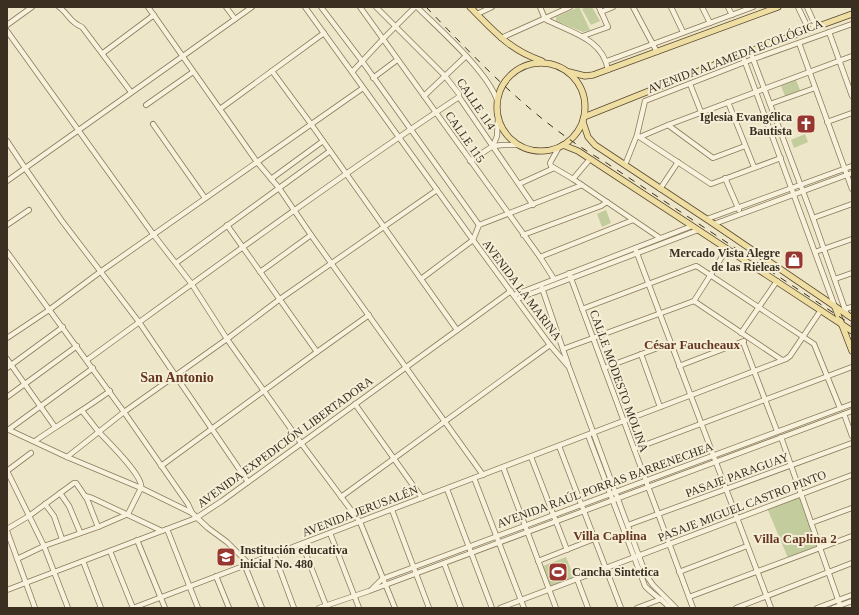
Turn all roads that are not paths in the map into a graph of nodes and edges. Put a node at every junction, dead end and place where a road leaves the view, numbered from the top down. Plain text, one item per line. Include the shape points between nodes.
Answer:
1 (32, 7) edge
2 (59, 7) edge
3 (148, 7) edge
4 (226, 7) edge
5 (252, 7) edge
6 (321, 7) edge
7 (360, 7) edge
8 (376, 7) edge
9 (416, 7) edge
10 (470, 7) edge
11 (492, 7) edge
12 (540, 7) edge
13 (570, 7) edge
14 (613, 7) edge
15 (633, 7) edge
16 (671, 7) edge
17 (702, 7) edge
18 (728, 7) edge
19 (753, 7) edge
20 (778, 7) edge
21 (798, 7) edge
22 (807, 7) edge
23 (308, 8) edge
24 (600, 9) edge
25 (477, 14) junction
26 (852, 14) edge
27 (154, 15) junction
28 (732, 15) junction
29 (236, 19) junction
30 (545, 19) junction
31 (710, 23) junction
32 (852, 24) edge
33 (7, 25) edge
34 (396, 26) junction
35 (816, 27) junction
36 (809, 30) junction
37 (7, 31) edge
38 (683, 32) junction
39 (829, 32) junction
40 (324, 33) junction
41 (583, 36) junction
42 (500, 38) junction
43 (383, 39) junction
44 (652, 43) junction
45 (798, 43) junction
46 (750, 51) junction
47 (656, 52) junction
48 (103, 53) junction
49 (742, 54) junction
50 (466, 56) junction
51 (852, 56) edge
52 (182, 57) junction
53 (754, 59) junction
54 (397, 60) junction
55 (362, 61) junction
56 (607, 61) junction
57 (839, 61) junction
58 (745, 62) junction
59 (548, 64) junction
60 (608, 70) junction
61 (272, 71) junction
62 (567, 71) junction
63 (193, 72) junction
64 (353, 72) junction
65 (809, 72) junction
66 (445, 76) junction
67 (372, 78) junction
68 (690, 84) junction
69 (364, 88) junction
70 (764, 88) junction
71 (815, 88) junction
72 (132, 92) junction
73 (756, 92) junction
74 (641, 94) junction
75 (424, 96) junction
76 (852, 96) edge
77 (459, 98) junction
78 (498, 100) junction
79 (645, 101) junction
80 (728, 102) junction
81 (770, 104) junction
82 (146, 105) dead end
83 (220, 109) junction
84 (701, 112) junction
85 (436, 113) junction
86 (852, 113) edge
87 (498, 118) junction
88 (583, 119) junction
89 (828, 122) junction
90 (153, 124) dead end
91 (311, 124) junction
92 (668, 125) junction
93 (410, 130) junction
94 (78, 131) junction
95 (638, 136) junction
96 (400, 137) junction
97 (7, 141) edge
98 (323, 141) junction
99 (519, 145) junction
100 (493, 146) junction
101 (561, 146) junction
102 (745, 146) junction
103 (330, 151) junction
104 (781, 158) junction
105 (590, 159) junction
106 (470, 161) junction
107 (257, 162) junction
108 (678, 162) junction
109 (625, 165) junction
110 (852, 166) edge
111 (754, 167) junction
112 (25, 168) junction
113 (554, 168) junction
114 (845, 169) junction
115 (852, 173) edge
116 (347, 174) junction
117 (847, 175) junction
118 (726, 178) junction
119 (271, 179) junction
120 (573, 180) junction
121 (7, 181) edge
122 (519, 184) junction
123 (582, 185) junction
124 (800, 185) junction
125 (279, 188) junction
126 (792, 188) junction
127 (660, 189) junction
128 (852, 189) edge
129 (437, 190) junction
130 (803, 191) junction
131 (794, 194) junction
132 (205, 198) junction
133 (607, 202) junction
134 (852, 204) edge
135 (533, 205) junction
136 (738, 208) junction
137 (29, 210) dead end
138 (294, 211) junction
139 (509, 214) junction
140 (740, 214) junction
141 (813, 218) junction
142 (707, 219) junction
143 (633, 220) junction
144 (714, 224) junction
145 (7, 225) edge
146 (227, 225) junction
147 (384, 226) junction
148 (479, 226) junction
149 (692, 226) junction
150 (698, 230) junction
151 (153, 234) junction
152 (310, 235) junction
153 (523, 235) junction
154 (660, 238) junction
155 (852, 238) edge
156 (473, 240) junction
157 (243, 248) junction
158 (635, 248) junction
159 (728, 249) junction
160 (824, 249) junction
161 (7, 252) edge
162 (815, 252) junction
163 (637, 254) junction
164 (540, 257) junction
165 (9, 258) edge
166 (176, 263) junction
167 (331, 263) junction
168 (100, 272) junction
169 (260, 272) junction
170 (569, 273) junction
171 (852, 273) edge
172 (710, 276) junction
173 (421, 279) junction
174 (554, 279) junction
175 (571, 279) junction
176 (835, 279) junction
177 (777, 281) junction
178 (191, 283) junction
179 (540, 284) junction
180 (648, 284) junction
181 (542, 290) junction
182 (512, 293) junction
183 (280, 299) junction
184 (517, 299) junction
185 (694, 301) junction
186 (759, 307) junction
187 (835, 307) junction
188 (852, 307) edge
189 (582, 309) junction
190 (49, 310) junction
191 (821, 310) junction
192 (660, 313) junction
193 (848, 314) edge
194 (369, 315) junction
195 (139, 322) junction
196 (841, 323) junction
197 (63, 327) junction
198 (457, 330) junction
199 (852, 330) edge
200 (741, 333) junction
201 (803, 336) junction
202 (747, 337) junction
203 (7, 338) edge
204 (593, 338) junction
205 (227, 339) junction
206 (743, 342) junction
207 (671, 343) junction
208 (851, 343) edge
209 (550, 345) junction
210 (77, 346) junction
211 (563, 349) junction
212 (317, 352) junction
213 (852, 352) edge
214 (641, 354) junction
215 (7, 359) edge
216 (87, 360) junction
217 (782, 360) junction
218 (9, 366) edge
219 (680, 366) junction
220 (569, 367) junction
221 (852, 367) edge
222 (93, 368) junction
223 (406, 368) junction
224 (604, 368) junction
225 (754, 371) junction
226 (176, 376) junction
227 (828, 377) junction
228 (25, 384) junction
229 (265, 390) junction
230 (110, 392) junction
231 (690, 395) junction
232 (7, 397) edge
233 (765, 401) junction
234 (355, 404) junction
235 (852, 404) edge
236 (41, 406) junction
237 (660, 407) junction
238 (840, 408) junction
239 (82, 411) junction
240 (852, 411) edge
241 (124, 412) junction
242 (844, 414) junction
243 (624, 421) junction
244 (445, 422) junction
245 (702, 424) junction
246 (55, 427) junction
247 (8, 429) edge
248 (212, 429) junction
249 (777, 431) junction
250 (99, 432) junction
251 (594, 433) junction
252 (588, 435) junction
253 (852, 436) edge
254 (781, 438) junction
255 (35, 441) junction
256 (301, 443) junction
257 (852, 443) edge
258 (559, 446) junction
259 (634, 449) junction
260 (31, 453) dead end
261 (713, 455) junction
262 (67, 456) junction
263 (531, 457) junction
264 (394, 458) junction
265 (716, 462) junction
266 (791, 465) junction
267 (161, 466) junction
268 (503, 467) junction
269 (7, 471) edge
270 (483, 475) junction
271 (852, 475) edge
272 (474, 478) junction
273 (645, 481) junction
274 (248, 482) junction
275 (648, 487) junction
276 (141, 488) junction
277 (447, 488) junction
278 (726, 489) junction
279 (616, 492) junction
280 (60, 493) junction
281 (610, 494) junction
282 (801, 494) junction
283 (85, 496) junction
284 (341, 497) junction
285 (422, 498) junction
286 (618, 498) junction
287 (612, 500) junction
288 (45, 504) junction
289 (581, 505) junction
290 (852, 508) edge
291 (392, 510) junction
292 (584, 511) junction
293 (192, 512) junction
294 (128, 514) junction
295 (658, 514) junction
296 (553, 515) junction
297 (29, 516) junction
298 (196, 518) junction
299 (737, 518) junction
300 (556, 521) junction
301 (360, 522) junction
302 (811, 523) junction
303 (628, 525) junction
304 (525, 526) junction
305 (98, 527) junction
306 (7, 530) edge
307 (164, 530) junction
308 (80, 532) junction
309 (527, 532) junction
310 (330, 533) junction
311 (496, 536) junction
312 (852, 536) edge
313 (62, 539) junction
314 (594, 539) junction
315 (137, 540) junction
316 (499, 542) junction
317 (302, 544) junction
318 (669, 544) junction
319 (44, 546) junction
320 (469, 546) junction
321 (747, 546) junction
322 (820, 548) junction
323 (567, 550) junction
324 (110, 551) junction
325 (472, 553) junction
326 (274, 554) junction
327 (639, 555) junction
328 (634, 557) junction
329 (17, 559) junction
330 (82, 561) junction
331 (538, 561) junction
332 (444, 563) junction
333 (852, 563) edge
334 (247, 565) junction
335 (414, 567) junction
336 (605, 568) junction
337 (54, 572) junction
338 (679, 572) junction
339 (757, 572) junction
340 (829, 572) junction
341 (416, 574) junction
342 (216, 576) junction
343 (382, 579) junction
344 (577, 579) junction
345 (26, 583) junction
346 (385, 585) junction
347 (190, 586) junction
348 (549, 589) junction
349 (7, 590) edge
350 (369, 592) junction
351 (852, 595) edge
352 (766, 596) junction
353 (354, 597) junction
354 (689, 597) junction
355 (161, 598) junction
356 (664, 598) junction
357 (520, 600) junction
358 (852, 601) edge
359 (839, 603) junction
360 (326, 607) edge
361 (35, 608) edge
362 (68, 608) edge
363 (101, 608) edge
364 (133, 608) edge
365 (165, 608) edge
366 (198, 608) edge
367 (229, 608) edge
368 (262, 608) edge
369 (294, 608) edge
370 (319, 608) edge
371 (359, 608) edge
372 (395, 608) edge
373 (429, 608) edge
374 (461, 608) edge
375 (492, 608) edge
376 (500, 608) edge
377 (524, 608) edge
378 (556, 608) edge
379 (588, 608) edge
380 (620, 608) edge
381 (637, 608) edge
382 (670, 608) edge
383 (676, 608) edge
384 (693, 608) edge
385 (736, 608) edge
386 (771, 608) edge
387 (817, 608) edge
388 (833, 608) edge

1 - 33 street
2 - 48 street via 73,23 82,27
3 - 27 street
4 - 29 street
5 - 29 street
6 - 55 street, AVENIDA LA MARINA
7 - 43 street, CALLE 115
8 - 34 street, CALLE 114
9 - 34 street
9 - 50 street
10 - 25 main road
11 - 25 street
12 - 30 street
13 - 30 street
14 - 24 street
15 - 44 street
16 - 38 street
17 - 31 street
18 - 28 street
19 - 28 street
20 - 47 main road
21 - 36 street
22 - 35 street
23 - 40 street, AVENIDA LA MARINA
24 - 41 street via 608,27
25 - 42 main road
26 - 35 main road, AVENIDA ALAMEDA ECOLÓGICA
27 - 48 street
27 - 52 street
28 - 31 street
29 - 52 street
30 - 41 street
30 - 42 street
31 - 38 street
32 - 39 street, AVENIDA ALAMEDA ECOLÓGICA
34 - 43 street
34 - 66 street, CALLE 114
35 - 36 main road, AVENIDA ALAMEDA ECOLÓGICA
36 - 46 main road, AVENIDA ALAMEDA ECOLÓGICA
37 - 94 street
38 - 44 street
39 - 45 street, AVENIDA ALAMEDA ECOLÓGICA
39 - 57 street
40 - 61 street
40 - 64 street, AVENIDA LA MARINA
41 - 56 street
42 - 59 main road via 519,52
43 - 54 street, CALLE 115
43 - 55 street
44 - 47 street
44 - 56 street
45 - 53 street, AVENIDA ALAMEDA ECOLÓGICA
45 - 65 street
46 - 49 main road, AVENIDA ALAMEDA ECOLÓGICA
46 - 53 street
47 - 60 main road
48 - 72 street
49 - 58 street
49 - 74 main road, AVENIDA ALAMEDA ECOLÓGICA
50 - 66 street
50 - 78 street via 490,84
51 - 57 street
52 - 63 street
52 - 72 street
53 - 58 street, AVENIDA ALAMEDA ECOLÓGICA
53 - 70 street
54 - 67 street
54 - 75 street, CALLE 115
55 - 64 street
55 - 67 street, AVENIDA LA MARINA
56 - 60 street
57 - 65 street
57 - 76 street
58 - 68 street, AVENIDA ALAMEDA ECOLÓGICA
58 - 73 street
59 - 62 main road
59 - 78 main road via 533,64 514,72 503,85
60 - 62 main road via 585,76
61 - 83 street
61 - 91 street
62 - 88 main road via 578,82 582,91 585,101
63 - 82 street
63 - 83 street
64 - 69 street, AVENIDA LA MARINA
65 - 70 street
65 - 71 street
66 - 75 street
66 - 77 street, CALLE 114 via 459,94
67 - 93 street, AVENIDA LA MARINA
68 - 79 street, AVENIDA ALAMEDA ECOLÓGICA
68 - 84 street
69 - 91 street
69 - 96 street, AVENIDA LA MARINA
70 - 73 street
70 - 81 street
71 - 81 street
71 - 89 street
72 - 94 street
73 - 80 street
73 - 104 street
74 - 79 street
74 - 88 main road, AVENIDA ALAMEDA ECOLÓGICA
75 - 85 street, CALLE 115
77 - 85 street
77 - 100 street, CALLE 114
78 - 87 main road
79 - 95 street, AVENIDA ALAMEDA ECOLÓGICA
80 - 84 street
80 - 102 street
81 - 124 street
83 - 107 street
84 - 92 street
85 - 93 street
85 - 106 street, CALLE 115
86 - 89 street
87 - 99 main road via 507,136
87 - 100 street via 498,133
88 - 101 main road via 575,135
88 - 109 main road via 592,143
89 - 114 street
90 - 132 street
91 - 98 street
91 - 107 street
92 - 95 street
92 - 102 street via 713,158
93 - 96 street
93 - 148 street, AVENIDA LA MARINA
94 - 112 street
94 - 151 street
95 - 108 street
95 - 109 street, AVENIDA ALAMEDA ECOLÓGICA
96 - 116 street
96 - 129 street, AVENIDA LA MARINA
97 - 112 street
98 - 103 street
98 - 119 street
99 - 100 street
99 - 101 main road via 539,151
100 - 106 street
100 - 122 street, CALLE 114
101 - 105 main road via 578,151
101 - 113 street via 550,163
102 - 111 street
103 - 116 street
103 - 125 street
104 - 111 street
104 - 126 street
105 - 120 street
105 - 149 main road
106 - 139 street, CALLE 115
107 - 119 street
107 - 132 street
108 - 118 street via 711,184
108 - 127 street
109 - 127 main road
110 - 114 street
111 - 118 street
112 - 121 street
112 - 168 street
113 - 120 street
113 - 122 street
114 - 117 street
114 - 124 street
115 - 117 street
116 - 138 street
116 - 147 street
117 - 128 street
117 - 130 street
118 - 136 street
119 - 125 street
120 - 123 street
122 - 135 street, CALLE 114
123 - 133 street
123 - 135 street
124 - 126 street
124 - 130 street
125 - 138 street
125 - 146 street
126 - 131 street
126 - 136 street
127 - 142 main road
129 - 147 street
129 - 156 street, AVENIDA LA MARINA
130 - 131 street
130 - 141 street
131 - 140 street
131 - 162 street
132 - 151 street
133 - 143 street
133 - 153 street
134 - 141 street
135 - 139 street
136 - 140 street
136 - 142 street
137 - 145 street
138 - 152 street
138 - 157 street
139 - 148 street
139 - 153 street, CALLE 115
140 - 144 street
141 - 160 street
142 - 144 main road
143 - 154 street
143 - 164 street
144 - 187 main road
146 - 157 street
146 - 166 street
147 - 167 street
147 - 173 street
148 - 156 street
149 - 150 main road
149 - 154 street, AVENIDA EXPEDICIÓN LIBERTADORA
150 - 159 main road
150 - 163 street
151 - 166 street
151 - 168 street
152 - 167 street
152 - 169 street
153 - 164 street, CALLE 115
154 - 158 street, AVENIDA EXPEDICIÓN LIBERTADORA
155 - 160 street
156 - 173 street
156 - 182 street, AVENIDA LA MARINA
157 - 169 street
157 - 178 street
158 - 163 street
158 - 170 street, AVENIDA EXPEDICIÓN LIBERTADORA
159 - 172 street
159 - 177 main road
160 - 162 street
160 - 176 street
161 - 165 street
162 - 187 street
163 - 175 street
163 - 180 street
164 - 174 street, CALLE 115
165 - 190 street
166 - 178 street
167 - 183 street
167 - 194 street
168 - 190 street
168 - 195 street
169 - 183 street
170 - 174 street, AVENIDA EXPEDICIÓN LIBERTADORA
170 - 175 street, CALLE MODESTO MOLINA
171 - 176 street
172 - 180 street via 696,266
172 - 185 street
172 - 186 street
173 - 198 street
174 - 179 street, AVENIDA EXPEDICIÓN LIBERTADORA
175 - 181 street
175 - 189 street, CALLE MODESTO MOLINA
176 - 193 street
177 - 186 street
177 - 191 main road
178 - 195 street
178 - 205 street
179 - 181 street
179 - 182 street, AVENIDA EXPEDICIÓN LIBERTADORA
180 - 189 street
180 - 192 street
181 - 184 street
181 - 211 street
182 - 184 street, AVENIDA LA MARINA
182 - 198 street, AVENIDA EXPEDICIÓN LIBERTADORA
183 - 205 street
183 - 212 street
184 - 209 street, AVENIDA LA MARINA
185 - 192 street
185 - 200 street
186 - 200 street
186 - 201 street
187 - 193 main road
187 - 196 main road
188 - 193 street
189 - 204 street, CALLE MODESTO MOLINA
190 - 197 street
190 - 203 street
191 - 196 main road
191 - 201 street
192 - 204 street
192 - 207 street
193 - 199 main road
194 - 212 street
194 - 223 street
195 - 216 street
195 - 226 street
196 - 199 main road
196 - 208 main road
197 - 210 street
197 - 218 street
198 - 223 street, AVENIDA EXPEDICIÓN LIBERTADORA
200 - 202 street
201 - 217 street via 790,356
201 - 227 street via 816,346
202 - 206 street
202 - 217 street
204 - 211 street
204 - 224 street, CALLE MODESTO MOLINA
205 - 226 street
205 - 229 street
206 - 219 street
206 - 225 street
207 - 214 street
207 - 219 street
208 - 213 main road
209 - 220 street, AVENIDA LA MARINA
209 - 244 street
210 - 216 street
210 - 228 street
211 - 220 street
212 - 229 street
214 - 224 street
214 - 237 street
215 - 218 street
216 - 222 street
217 - 225 street, AVENIDA JERUSALÉN
218 - 228 street
219 - 231 street
220 - 251 street, AVENIDA LA MARINA
221 - 227 street
222 - 230 street
222 - 236 street
223 - 234 street, AVENIDA EXPEDICIÓN LIBERTADORA
223 - 244 street
224 - 243 street, CALLE MODESTO MOLINA
225 - 231 street, AVENIDA JERUSALÉN
225 - 233 street
226 - 241 street
226 - 248 street
227 - 233 street
227 - 238 street
228 - 232 street
228 - 236 street
229 - 248 street
229 - 256 street
230 - 239 street
230 - 241 street
231 - 237 street, AVENIDA JERUSALÉN
231 - 245 street
233 - 245 street
233 - 249 street
234 - 256 street, AVENIDA EXPEDICIÓN LIBERTADORA
234 - 264 street
235 - 238 street, AVENIDA RAÚL PORRAS BARRENECHEA
236 - 246 street
236 - 247 street
237 - 243 street, AVENIDA JERUSALÉN
238 - 249 street, AVENIDA RAÚL PORRAS BARRENECHEA
239 - 246 street
239 - 250 street
240 - 242 street, AVENIDA RAÚL PORRAS BARRENECHEA
241 - 250 street
241 - 267 street
242 - 253 street
242 - 254 street, AVENIDA RAÚL PORRAS BARRENECHEA
243 - 251 street, AVENIDA JERUSALÉN
243 - 259 street, CALLE MODESTO MOLINA
244 - 264 street
244 - 270 street
245 - 259 street
245 - 261 street
246 - 255 street
247 - 255 street
248 - 267 street
248 - 274 street
249 - 261 street, AVENIDA RAÚL PORRAS BARRENECHEA
250 - 262 street
250 - 276 street via 127,462
251 - 252 street, AVENIDA JERUSALÉN
251 - 279 street, AVENIDA LA MARINA
252 - 258 street, AVENIDA JERUSALÉN
252 - 281 street, AVENIDA LA MARINA
254 - 265 street, AVENIDA RAÚL PORRAS BARRENECHEA
254 - 266 street
255 - 262 street
256 - 274 street, AVENIDA EXPEDICIÓN LIBERTADORA
256 - 284 street
257 - 266 street, PASAJE PARAGUAY
258 - 263 street, AVENIDA JERUSALÉN
258 - 289 street
259 - 273 street, CALLE MODESTO MOLINA
260 - 269 street
261 - 265 street
261 - 273 street, AVENIDA RAÚL PORRAS BARRENECHEA
262 - 276 street
263 - 268 street, AVENIDA JERUSALÉN
263 - 296 street
264 - 284 street
264 - 285 street
265 - 275 street, AVENIDA RAÚL PORRAS BARRENECHEA
265 - 278 street
266 - 278 street, PASAJE PARAGUAY
266 - 282 street
267 - 293 street
268 - 270 street, AVENIDA JERUSALÉN
268 - 304 street
269 - 297 street
270 - 272 street, AVENIDA JERUSALÉN
271 - 282 street, PASAJE MIGUEL CASTRO PINTO
272 - 277 street, AVENIDA JERUSALÉN
272 - 311 street
273 - 275 street, CALLE MODESTO MOLINA
273 - 279 street, AVENIDA RAÚL PORRAS BARRENECHEA
274 - 298 street, AVENIDA EXPEDICIÓN LIBERTADORA
275 - 286 street, AVENIDA RAÚL PORRAS BARRENECHEA
275 - 295 street, CALLE MODESTO MOLINA
276 - 293 street
276 - 294 street
277 - 285 street, AVENIDA JERUSALÉN
277 - 320 street
278 - 295 street, PASAJE PARAGUAY
278 - 299 street
279 - 281 street, AVENIDA RAÚL PORRAS BARRENECHEA
279 - 286 street, AVENIDA LA MARINA
280 - 283 street via 75,483
280 - 288 street
280 - 308 street via 69,506
281 - 287 street, AVENIDA LA MARINA
281 - 289 street, AVENIDA RAÚL PORRAS BARRENECHEA
282 - 299 street, PASAJE MIGUEL CASTRO PINTO
282 - 302 street
283 - 294 street
283 - 305 street
284 - 301 street
285 - 291 street, AVENIDA JERUSALÉN
286 - 287 street, AVENIDA RAÚL PORRAS BARRENECHEA
286 - 303 street, AVENIDA LA MARINA
287 - 292 street, AVENIDA RAÚL PORRAS BARRENECHEA
287 - 328 street, AVENIDA LA MARINA
288 - 297 street
288 - 313 street via 54,516
289 - 292 street
289 - 296 street, AVENIDA RAÚL PORRAS BARRENECHEA
290 - 302 street
291 - 301 street, AVENIDA JERUSALÉN
291 - 335 street
292 - 300 street, AVENIDA RAÚL PORRAS BARRENECHEA
292 - 314 street
293 - 298 street
294 - 305 street
294 - 307 street
295 - 303 street, PASAJE PARAGUAY
295 - 318 street, CALLE MODESTO MOLINA
296 - 300 street
296 - 304 street, AVENIDA RAÚL PORRAS BARRENECHEA
297 - 306 street
297 - 319 street
298 - 307 street, AVENIDA EXPEDICIÓN LIBERTADORA
298 - 334 street via 227,542
299 - 318 street, PASAJE MIGUEL CASTRO PINTO
299 - 321 street
300 - 309 street, AVENIDA RAÚL PORRAS BARRENECHEA
300 - 323 street
301 - 310 street, AVENIDA JERUSALÉN
301 - 343 street
302 - 322 street
303 - 327 street, AVENIDA LA MARINA
304 - 309 street
304 - 311 street, AVENIDA RAÚL PORRAS BARRENECHEA
305 - 308 street
306 - 329 street
307 - 315 street, AVENIDA EXPEDICIÓN LIBERTADORA
307 - 347 street
308 - 313 street
309 - 316 street, AVENIDA RAÚL PORRAS BARRENECHEA
309 - 331 street
310 - 317 street, AVENIDA JERUSALÉN
310 - 353 street
311 - 316 street
311 - 320 street, AVENIDA RAÚL PORRAS BARRENECHEA
312 - 322 street
313 - 319 street
314 - 323 street
314 - 336 street
315 - 324 street, AVENIDA EXPEDICIÓN LIBERTADORA
315 - 355 street
316 - 325 street, AVENIDA RAÚL PORRAS BARRENECHEA
316 - 357 street
317 - 326 street, AVENIDA JERUSALÉN
317 - 360 street
318 - 327 street, PASAJE MIGUEL CASTRO PINTO
318 - 338 street, CALLE MODESTO MOLINA
319 - 329 street
319 - 337 street
320 - 325 street
320 - 335 street, AVENIDA RAÚL PORRAS BARRENECHEA
321 - 338 street
321 - 339 street
322 - 339 street
322 - 340 street
323 - 331 street
324 - 330 street, AVENIDA EXPEDICIÓN LIBERTADORA
324 - 364 street
325 - 332 street, AVENIDA RAÚL PORRAS BARRENECHEA
325 - 375 street
326 - 334 street, AVENIDA JERUSALÉN
326 - 369 street
327 - 328 street, PASAJE MIGUEL CASTRO PINTO
327 - 356 street, AVENIDA LA MARINA via 646,575
328 - 336 street, PASAJE MIGUEL CASTRO PINTO
328 - 356 street, AVENIDA LA MARINA via 645,586 656,597
329 - 345 street
330 - 337 street, AVENIDA EXPEDICIÓN LIBERTADORA
330 - 363 street
331 - 348 street
332 - 341 street, AVENIDA RAÚL PORRAS BARRENECHEA
332 - 374 street
333 - 340 street
334 - 342 street, AVENIDA JERUSALÉN
334 - 368 street
335 - 341 street
335 - 343 street, AVENIDA RAÚL PORRAS BARRENECHEA
336 - 344 street, PASAJE MIGUEL CASTRO PINTO
336 - 380 street
337 - 345 street, AVENIDA EXPEDICIÓN LIBERTADORA
337 - 362 street
338 - 354 street, CALLE MODESTO MOLINA
339 - 352 street
339 - 354 street
340 - 352 street
340 - 359 street
341 - 346 street, AVENIDA RAÚL PORRAS BARRENECHEA
341 - 373 street
342 - 347 street, AVENIDA JERUSALÉN
342 - 367 street
343 - 346 street
343 - 350 street, AVENIDA RAÚL PORRAS BARRENECHEA
344 - 348 street, PASAJE MIGUEL CASTRO PINTO
344 - 379 street
345 - 349 street, AVENIDA EXPEDICIÓN LIBERTADORA
345 - 361 street
346 - 350 street, AVENIDA RAÚL PORRAS BARRENECHEA
346 - 372 street
347 - 355 street, AVENIDA JERUSALÉN
347 - 366 street
348 - 357 street, PASAJE MIGUEL CASTRO PINTO
348 - 378 street
350 - 353 street, AVENIDA RAÚL PORRAS BARRENECHEA
351 - 359 street
352 - 385 street
352 - 386 street
353 - 360 street, AVENIDA RAÚL PORRAS BARRENECHEA
353 - 371 street
354 - 384 street, CALLE MODESTO MOLINA
355 - 364 street, AVENIDA JERUSALÉN
355 - 365 street
356 - 381 street
356 - 382 street, AVENIDA LA MARINA
356 - 383 street, AVENIDA LA MARINA
357 - 376 street, PASAJE MIGUEL CASTRO PINTO
357 - 377 street
358 - 359 street
359 - 387 street
359 - 388 street
360 - 370 street, AVENIDA RAÚL PORRAS BARRENECHEA

